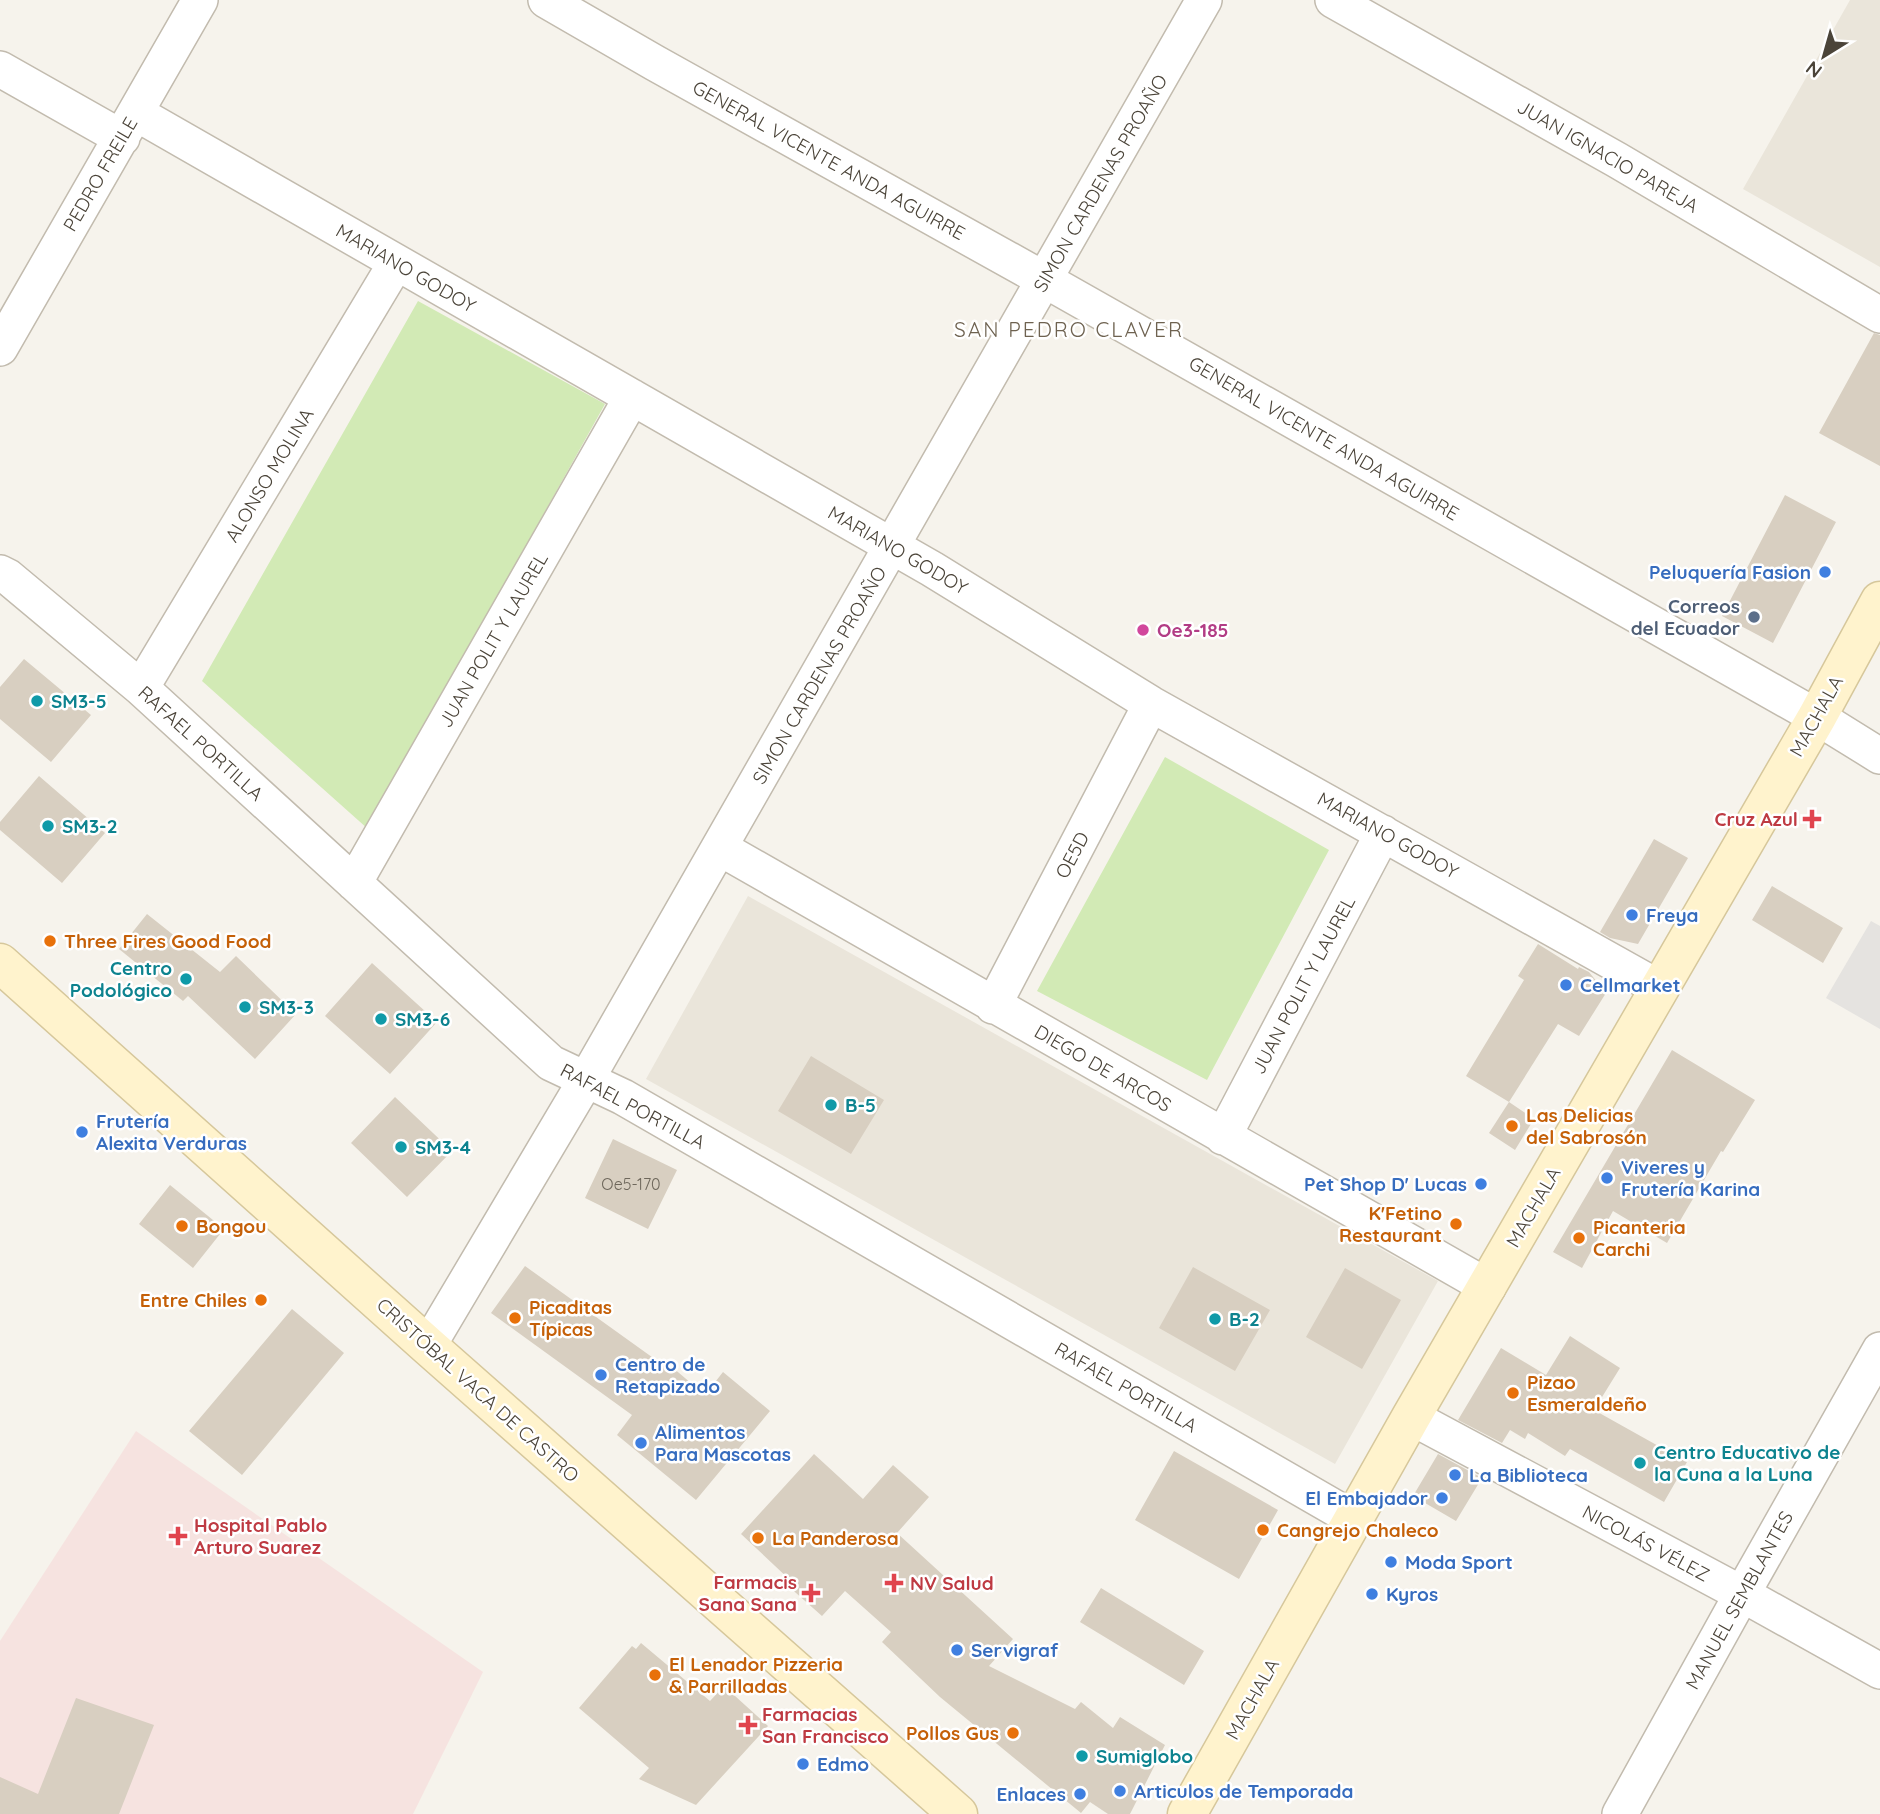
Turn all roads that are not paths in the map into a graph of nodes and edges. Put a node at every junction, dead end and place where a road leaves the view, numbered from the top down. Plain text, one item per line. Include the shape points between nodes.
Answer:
1 (200, 0) edge
2 (546, 0) edge
3 (1204, 0) edge
4 (1333, 0) edge
5 (0, 69) edge
6 (129, 125) junction
7 (396, 263) junction
8 (1045, 280) junction
9 (1880, 315) edge
10 (0, 348) edge
11 (632, 397) junction
12 (892, 547) junction
13 (0, 573) edge
14 (1880, 601) edge
15 (141, 688) junction
16 (1151, 704) junction
17 (1816, 717) junction
18 (1880, 756) edge
19 (1383, 833) junction
20 (720, 848) junction
21 (354, 883) junction
22 (0, 963) edge
23 (1660, 988) junction
24 (993, 1006) junction
25 (586, 1080) junction
26 (1223, 1137) junction
27 (1488, 1287) junction
28 (428, 1346) junction
29 (1880, 1350) edge
30 (1411, 1417) junction
31 (1354, 1519) junction
32 (1742, 1594) junction
33 (1880, 1671) edge
34 (958, 1814) edge
35 (1187, 1814) edge
36 (1620, 1814) edge

1 - 6 street, PEDRO FREILE
2 - 8 street, GENERAL VICENTE ANDA AGUIRRE
3 - 8 street, SIMON CARDENAS PROAÑO
4 - 9 street, JUAN IGNACIO PAREJA
5 - 6 street, MARIANO GODOY
6 - 7 street, MARIANO GODOY
6 - 10 street, PEDRO FREILE
7 - 11 street, MARIANO GODOY
7 - 15 street, ALONSO MOLINA
8 - 12 street, SIMON CARDENAS PROAÑO
8 - 17 street, GENERAL VICENTE ANDA AGUIRRE
11 - 12 street, MARIANO GODOY
11 - 21 street, JUAN POLIT Y LAUREL
12 - 16 street, MARIANO GODOY
12 - 20 street, SIMON CARDENAS PROAÑO
13 - 15 street, RAFAEL PORTILLA
14 - 17 main road, MACHALA
15 - 21 street, RAFAEL PORTILLA
16 - 19 street, MARIANO GODOY
16 - 24 street, OE5D
17 - 18 street, GENERAL VICENTE ANDA AGUIRRE
17 - 23 main road, MACHALA
19 - 23 street, MARIANO GODOY
19 - 26 street, JUAN POLIT Y LAUREL
20 - 24 street, DIEGO DE ARCOS
20 - 25 street, SIMON CARDENAS PROAÑO
21 - 25 street, RAFAEL PORTILLA via 551,1063
22 - 28 main road, CRISTÓBAL VACA DE CASTRO
23 - 27 main road, MACHALA
24 - 26 street, DIEGO DE ARCOS
25 - 28 street, SIMON CARDENAS PROAÑO
25 - 31 street, RAFAEL PORTILLA via 624,1097
26 - 27 street, DIEGO DE ARCOS
27 - 30 main road, MACHALA
28 - 34 main road, CRISTÓBAL VACA DE CASTRO
29 - 32 street, MANUEL SEMBLANTES
30 - 31 main road, MACHALA
30 - 32 street, NICOLÁS VÉLEZ
31 - 35 main road, MACHALA
32 - 33 street, NICOLÁS VÉLEZ
32 - 36 street, MANUEL SEMBLANTES

